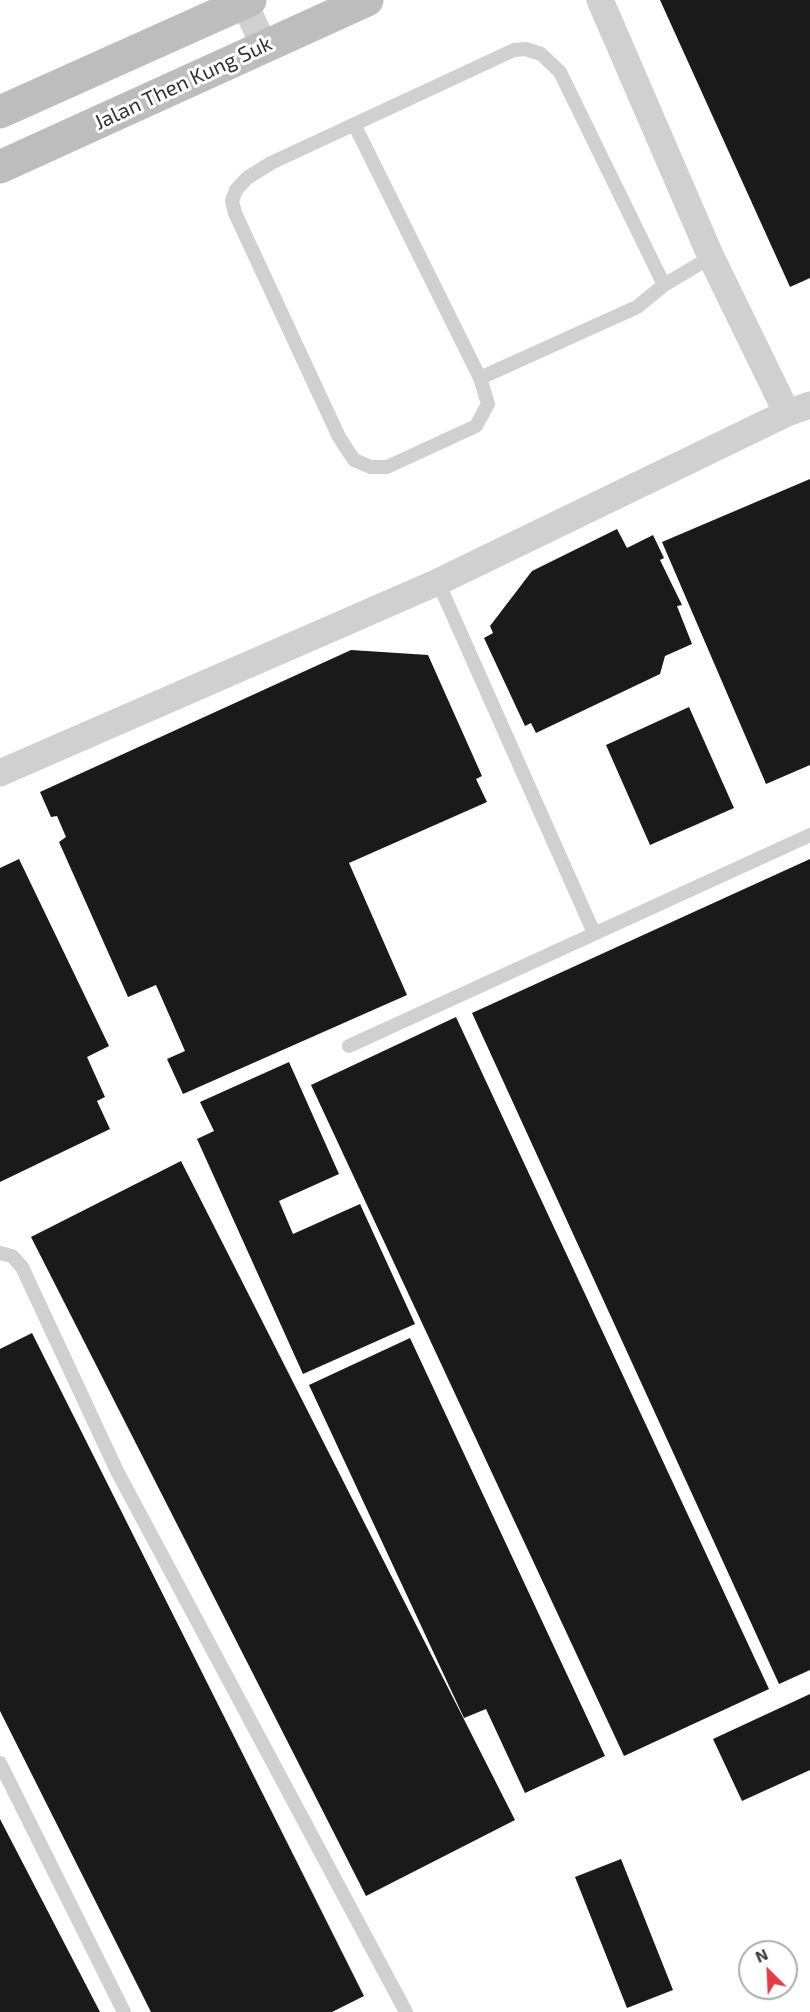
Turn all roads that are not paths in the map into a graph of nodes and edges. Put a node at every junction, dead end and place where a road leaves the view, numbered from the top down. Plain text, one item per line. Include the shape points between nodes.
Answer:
1 (367, 0) edge
2 (600, 0) edge
3 (246, 1) edge
4 (264, 46) junction
5 (0, 112) edge
6 (355, 126) junction
7 (0, 167) edge
8 (711, 257) junction
9 (664, 285) junction
10 (480, 378) junction
11 (798, 409) edge
12 (438, 582) junction
13 (0, 773) edge
14 (810, 835) edge
15 (594, 933) junction
16 (349, 1046) dead end
17 (0, 1253) edge
18 (0, 1763) edge
19 (124, 2012) edge
20 (406, 2012) edge

1 - 4 street, Jalan Then Kung Suk
2 - 8 street
3 - 4 street
3 - 5 street
4 - 7 street, Jalan Then Kung Suk
6 - 9 lane via 514,50 541,54 560,72
6 - 10 lane
6 - 10 lane via 271,163 247,178 232,201 339,437 354,460 371,467 387,467 476,426 488,404
8 - 9 lane
8 - 11 street
9 - 10 lane via 638,306
11 - 12 street
12 - 13 street
12 - 15 lane
14 - 15 lane
15 - 16 lane
17 - 20 lane via 12,1256 22,1267 117,1471
18 - 19 lane

